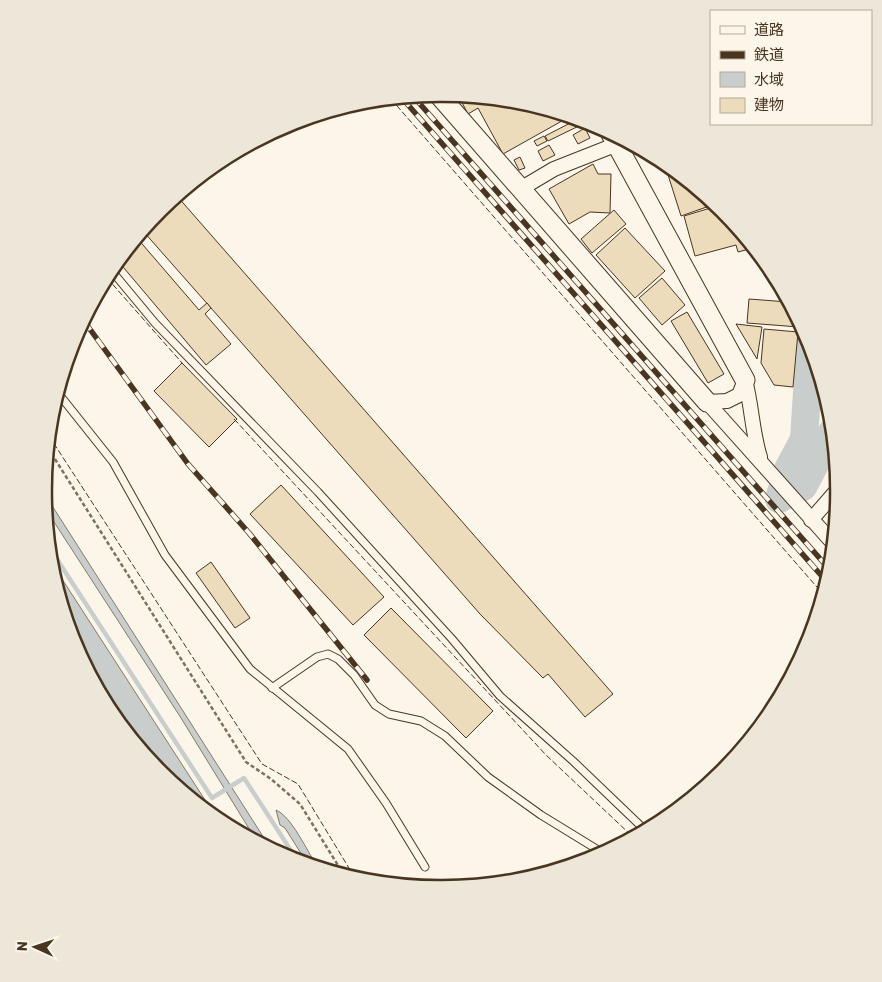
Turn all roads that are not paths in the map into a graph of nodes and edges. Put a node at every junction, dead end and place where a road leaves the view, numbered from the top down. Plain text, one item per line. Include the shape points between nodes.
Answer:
1 (445, 102) edge
2 (612, 143) edge
3 (622, 148) edge
4 (522, 188) junction
5 (117, 277) edge
6 (745, 380) junction
7 (64, 400) edge
8 (707, 402) junction
9 (764, 465) junction
10 (830, 499) edge
11 (811, 520) junction
12 (827, 535) edge
13 (272, 688) junction
14 (639, 825) edge
15 (595, 848) edge
16 (425, 868) dead end

1 - 4 street
2 - 4 street via 554,169
3 - 6 street
4 - 8 street
5 - 14 lane via 155,323 318,492 500,696
6 - 8 street via 739,395
6 - 9 street via 752,408 754,438
7 - 13 lane via 114,462 164,555 250,669
8 - 9 street
9 - 11 street
10 - 11 street
11 - 12 street
13 - 15 lane via 317,657 328,654 338,659 354,676 375,705 389,714 421,721 445,736 488,777
13 - 16 lane via 348,749 386,802

